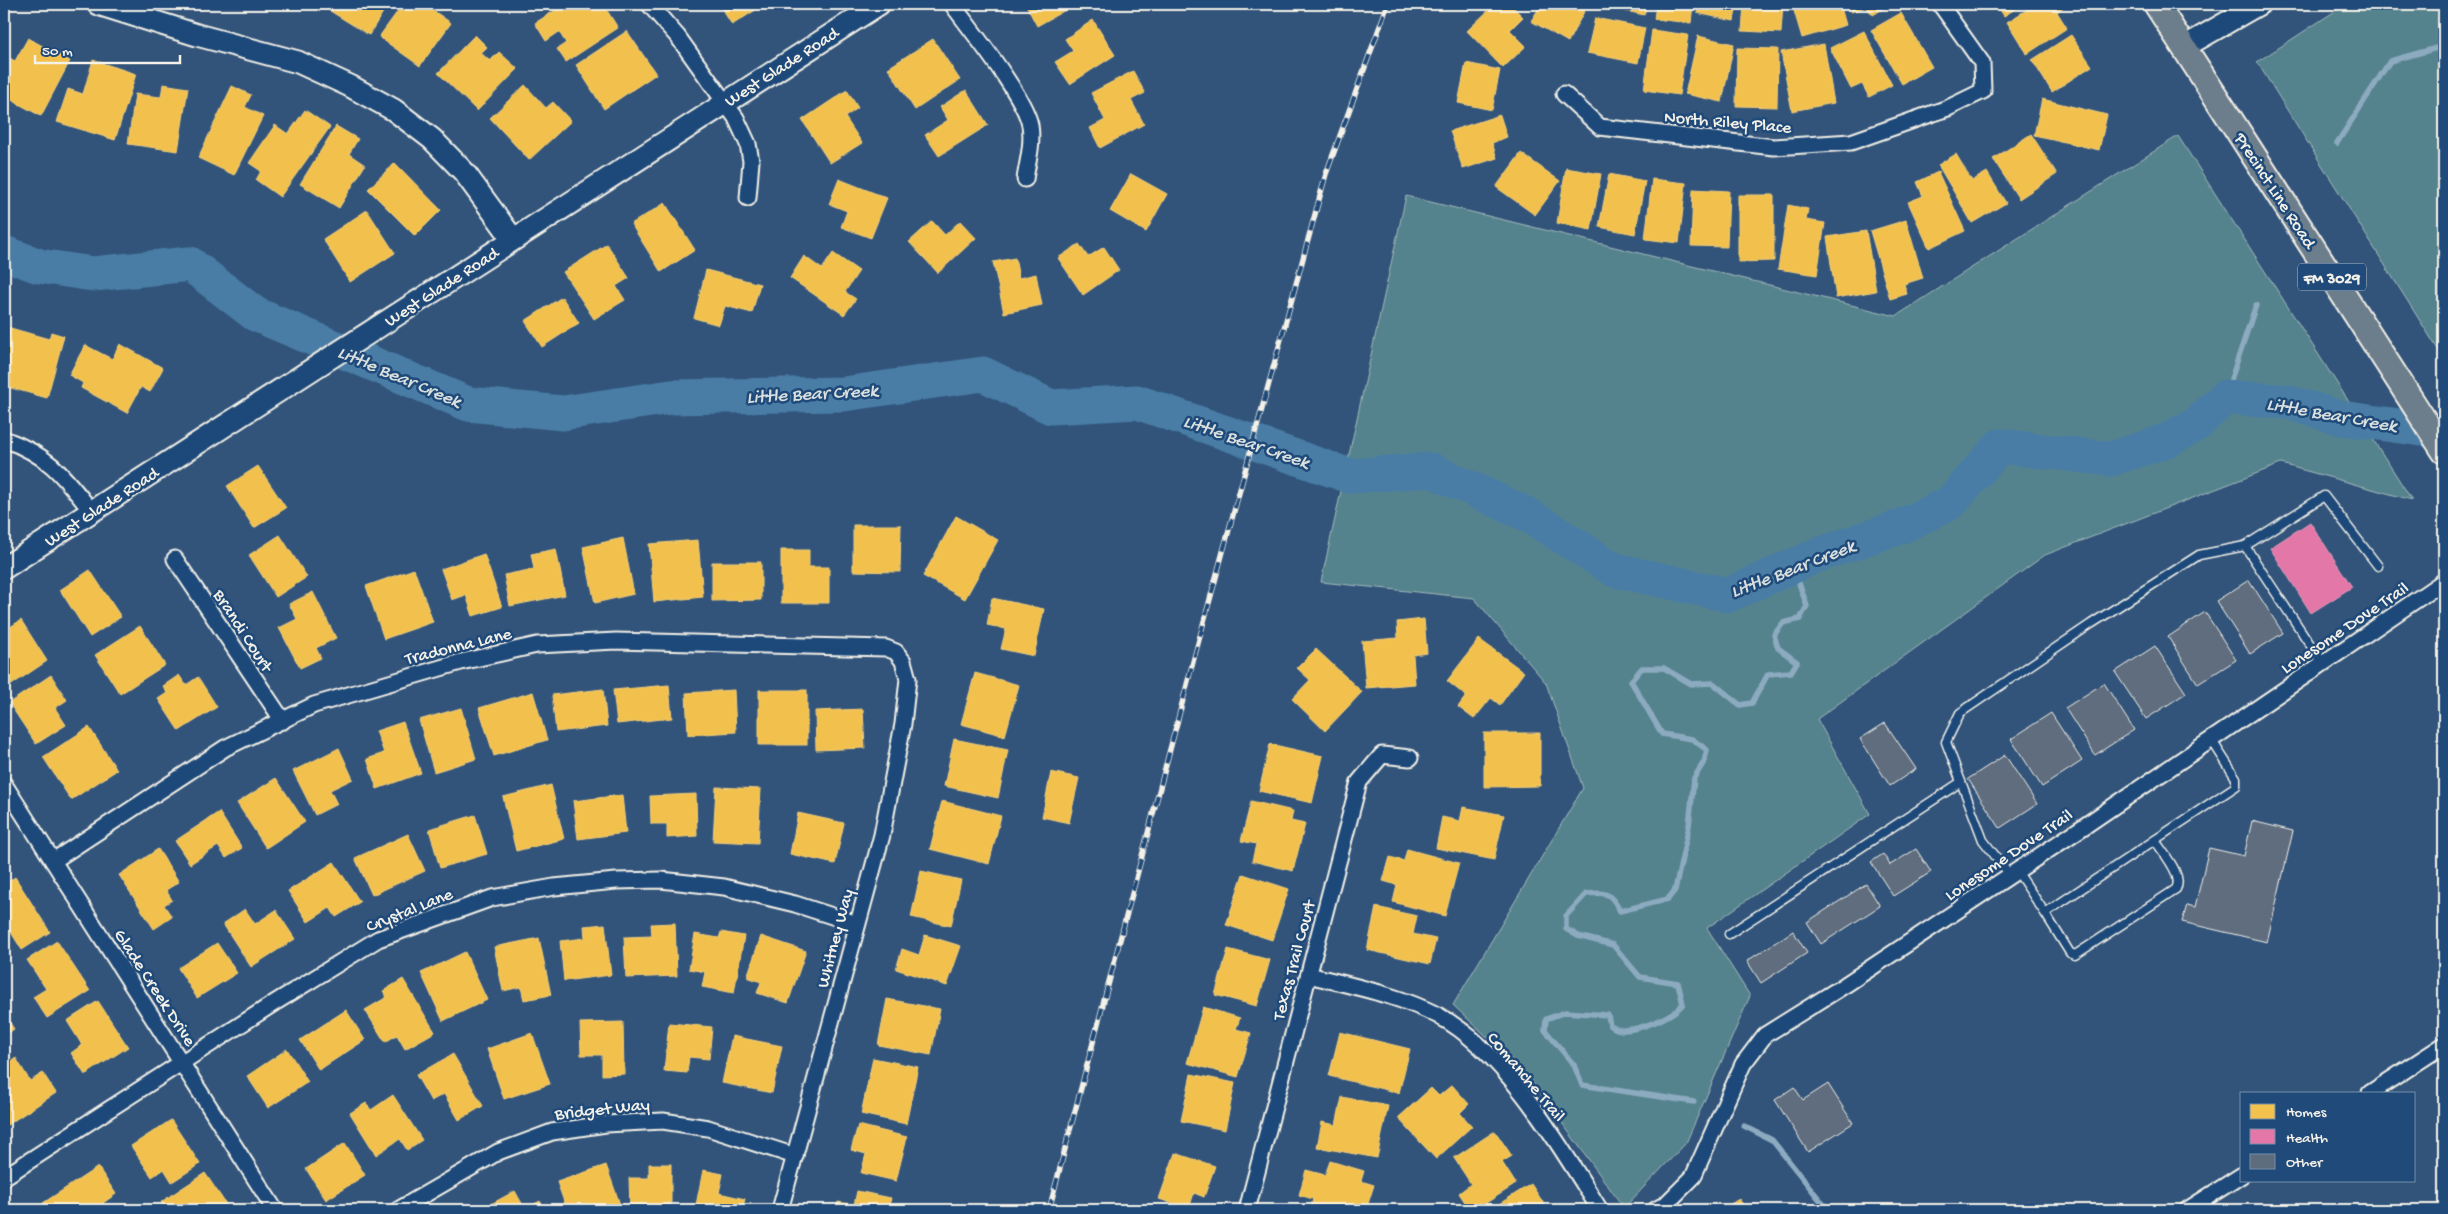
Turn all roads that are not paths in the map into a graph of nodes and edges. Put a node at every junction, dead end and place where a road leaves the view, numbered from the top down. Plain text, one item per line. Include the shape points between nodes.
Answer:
1 (98, 4) edge
2 (649, 4) edge
3 (879, 4) edge
4 (952, 4) edge
5 (1940, 4) edge
6 (2156, 4) edge
7 (2259, 4) edge
8 (130, 9) edge
9 (2184, 48) junction
10 (1564, 94) dead end
11 (724, 102) junction
12 (1025, 178) dead end
13 (748, 198) dead end
14 (513, 239) junction
15 (4, 439) edge
16 (2444, 451) edge
17 (92, 512) junction
18 (2245, 546) junction
19 (175, 559) dead end
20 (2378, 566) dead end
21 (4, 568) edge
22 (2444, 581) edge
23 (2323, 664) junction
24 (906, 672) joint
25 (283, 721) junction
26 (2211, 739) junction
27 (1410, 758) dead end
28 (1961, 782) junction
29 (4, 784) edge
30 (2154, 840) junction
31 (53, 860) junction
32 (2014, 873) junction
33 (2045, 913) junction
34 (857, 924) junction
35 (1729, 934) dead end
36 (1309, 975) junction
37 (2444, 1045) edge
38 (183, 1063) junction
39 (2372, 1092) edge
40 (795, 1156) junction
41 (2240, 1176) edge
42 (4, 1177) edge
43 (275, 1210) edge
44 (398, 1210) edge
45 (780, 1210) edge
46 (1247, 1210) edge
47 (1600, 1210) edge
48 (1655, 1210) edge
49 (2187, 1210) edge

1 - 8 main road
2 - 11 street via 678,37
3 - 11 main road, West Glade Road
4 - 12 street via 1018,99 1029,122 1032,140
5 - 10 street, North Riley Place via 1982,63 1983,91 1948,108 1851,142 1774,147 1600,127
6 - 9 main road, Precinct Line Road / FM 3029
7 - 9 main road
8 - 14 main road via 197,36 298,62 394,110 432,139 464,172
9 - 16 main road, Precinct Line Road / FM 3029
11 - 13 street via 748,144 751,161
11 - 14 main road, West Glade Road
14 - 17 main road, West Glade Road
15 - 17 street via 30,449 53,465
17 - 21 main road, West Glade Road
18 - 20 lane via 2324,496
18 - 23 lane
18 - 28 lane via 2199,555 1960,713 1946,742
19 - 25 street, Brandi Court
22 - 23 street, Lonesome Dove Trail
23 - 26 street, Lonesome Dove Trail
24 - 25 street, Tradonna Lane via 896,652 886,648 616,641 538,645 461,662 323,702
24 - 34 street, Whitney Way via 903,724 882,835
25 - 31 street, Tradonna Lane via 225,748
26 - 30 lane via 2236,778 2236,786
26 - 32 street, Lonesome Dove Trail
27 - 36 street, Texas Trail Court via 1382,755 1359,782
28 - 32 lane via 1983,840
28 - 35 lane
29 - 31 street, Glade Creek Drive
30 - 33 lane
30 - 33 lane via 2178,877 2176,889 2075,955 2070,953
31 - 38 street, Glade Creek Drive
32 - 33 lane
32 - 48 street, Lonesome Dove Trail via 1765,1035 1743,1064 1693,1177 1666,1204
34 - 38 street, Crystal Lane via 795,904 724,888 661,880 554,887 492,898 378,939
34 - 40 street, Whitney Way
36 - 46 street, Texas Trail Court
36 - 47 street, Comanche Trail via 1400,999 1440,1016 1482,1047 1518,1088
37 - 39 street
38 - 42 street, Crystal Lane
38 - 43 street, Glade Creek Drive
40 - 44 street, Bridget Way via 708,1128 662,1121 606,1124 552,1132 498,1152
40 - 45 street, Whitney Way
41 - 49 street

